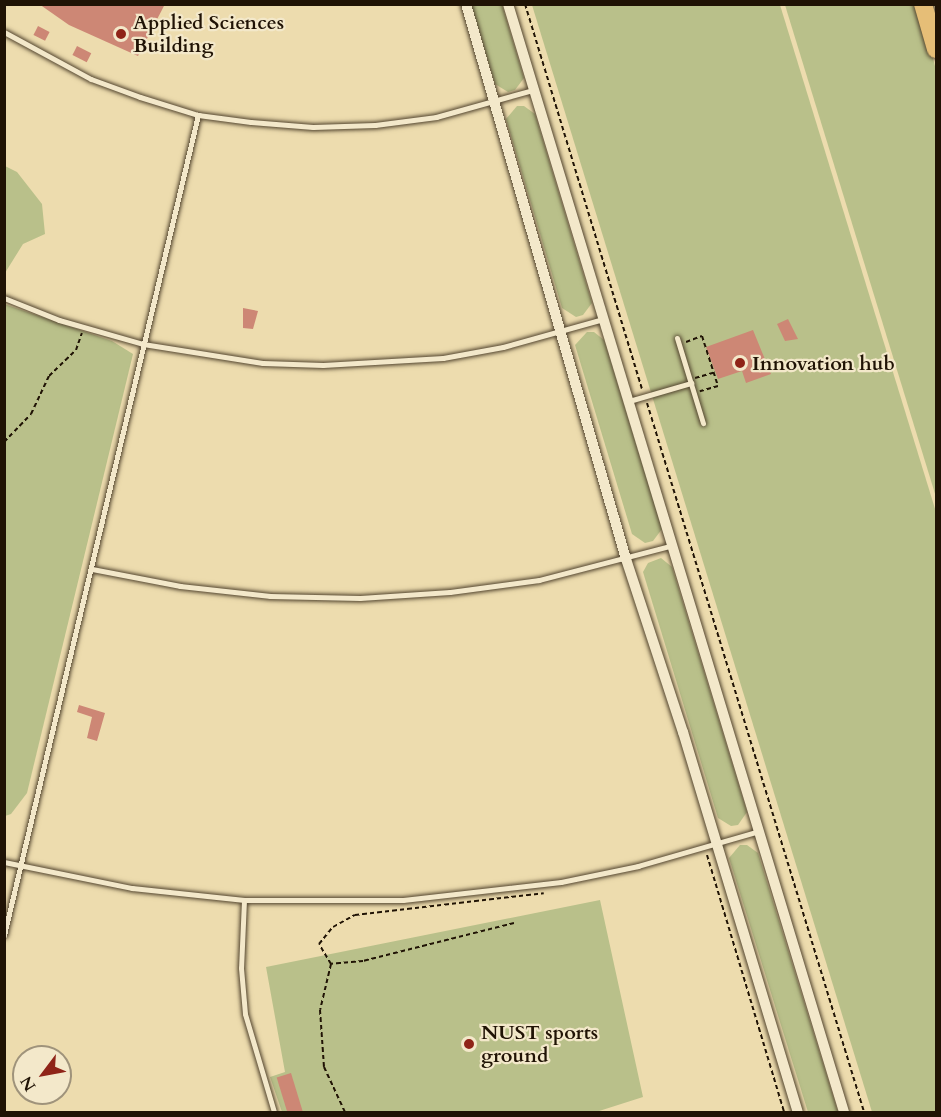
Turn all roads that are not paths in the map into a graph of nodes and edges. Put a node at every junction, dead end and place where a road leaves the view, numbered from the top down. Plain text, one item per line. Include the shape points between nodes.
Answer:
1 (466, 4) edge
2 (508, 4) edge
3 (923, 4) edge
4 (4, 32) edge
5 (936, 50) edge
6 (533, 90) junction
7 (496, 102) junction
8 (198, 115) junction
9 (4, 298) edge
10 (603, 319) junction
11 (561, 332) junction
12 (678, 341) road end
13 (143, 344) junction
14 (691, 382) junction
15 (629, 401) junction
16 (704, 423) dead end
17 (674, 545) junction
18 (626, 559) junction
19 (92, 569) junction
20 (759, 831) junction
21 (715, 846) junction
22 (4, 862) edge
23 (20, 867) junction
24 (244, 900) junction
25 (4, 935) edge
26 (274, 1113) edge
27 (798, 1113) edge
28 (844, 1113) edge

1 - 7 street
2 - 6 street
3 - 5 highway
4 - 8 lane via 91,79
6 - 7 lane
6 - 10 street
7 - 8 lane via 436,117 375,125 313,127
7 - 11 street
8 - 13 lane
9 - 13 lane
10 - 11 lane
10 - 15 street
11 - 13 lane via 443,358 353,365 263,363
11 - 18 street
12 - 14 lane
13 - 19 lane
14 - 15 lane
14 - 16 lane
15 - 17 street
17 - 18 lane
17 - 20 street
18 - 19 lane via 538,580 360,598 270,596 180,586
18 - 21 street via 683,732
19 - 23 lane
20 - 21 lane
20 - 28 street
21 - 24 lane via 561,882 482,894 324,903
21 - 27 street
22 - 23 lane
23 - 24 lane via 132,888
23 - 25 lane
24 - 26 lane via 241,968 245,1014

